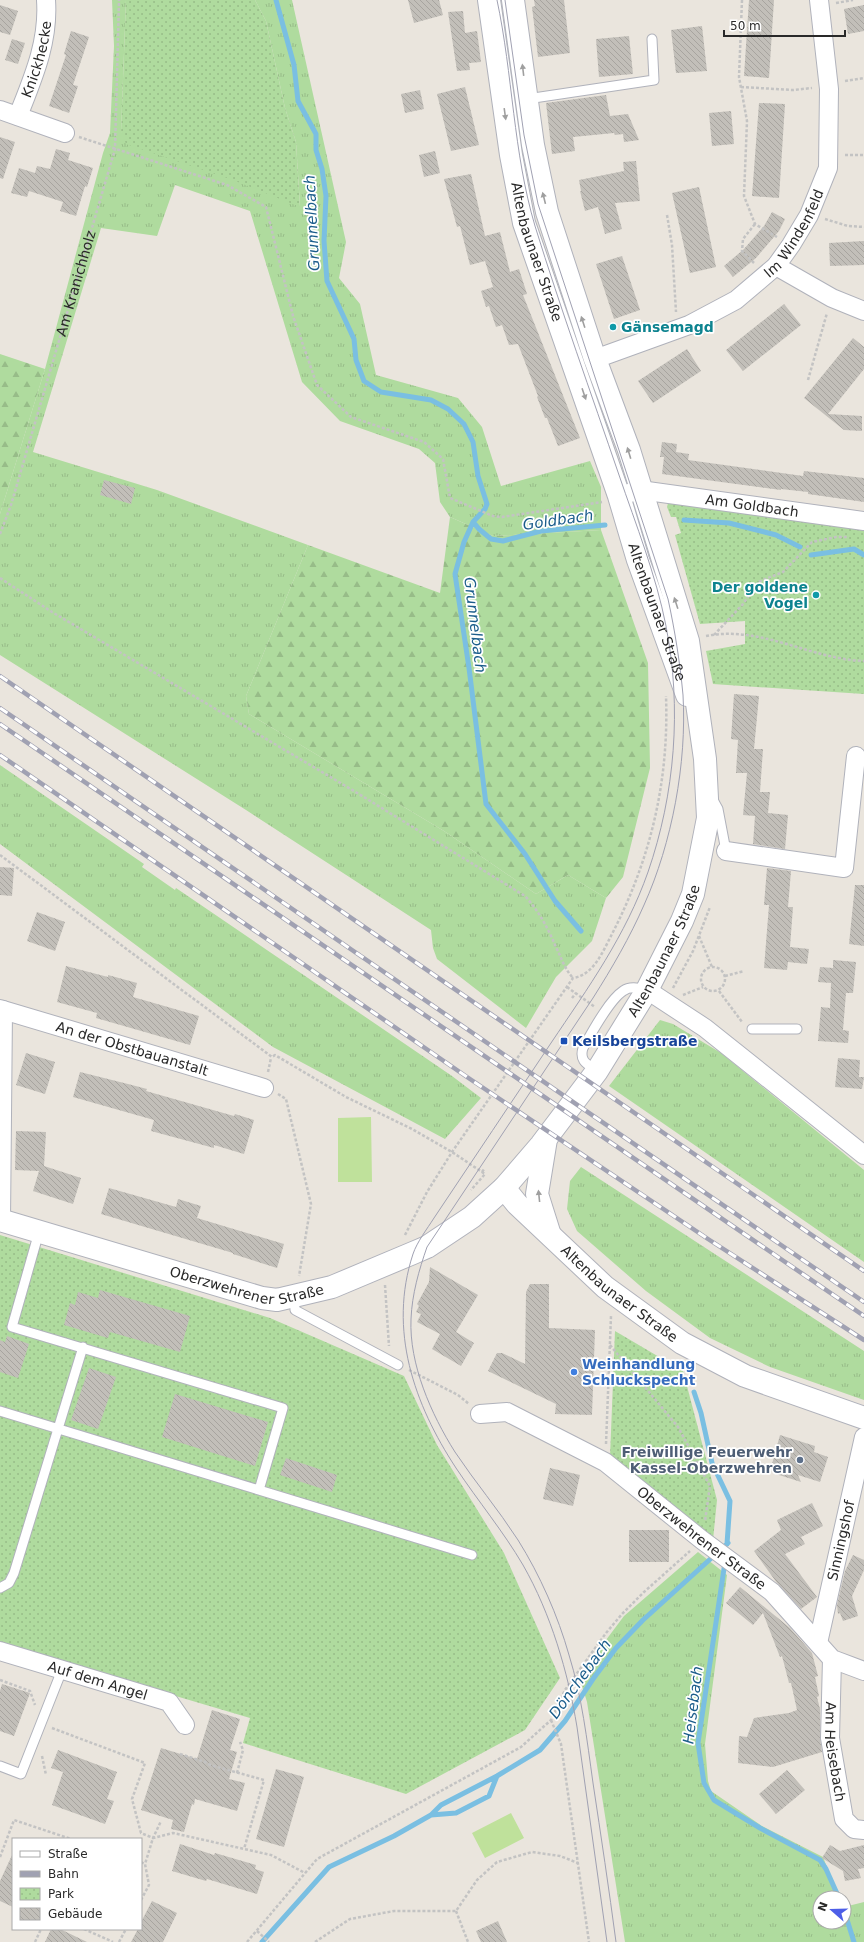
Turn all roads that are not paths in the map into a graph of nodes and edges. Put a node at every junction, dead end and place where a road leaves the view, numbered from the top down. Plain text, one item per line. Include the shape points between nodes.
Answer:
1 (46, 0) edge
2 (489, 0) edge
3 (513, 0) edge
4 (819, 0) edge
5 (652, 39) dead end
6 (527, 99) junction
7 (0, 110) edge
8 (18, 116) junction
9 (65, 133) road end
10 (771, 270) junction
11 (864, 311) edge
12 (594, 359) junction
13 (640, 490) junction
14 (619, 496) junction
15 (864, 522) edge
16 (700, 728) junction
17 (856, 756) dead end
18 (708, 792) junction
19 (726, 851) joint
20 (647, 990) junction
21 (1, 1010) edge
22 (748, 1027) road end
23 (797, 1028) dead end
24 (597, 1071) junction
25 (264, 1088) road end
26 (547, 1138) junction
27 (864, 1155) edge
28 (504, 1188) junction
29 (474, 1202) joint
30 (1, 1220) edge
31 (39, 1232) junction
32 (549, 1233) junction
33 (297, 1287) junction
34 (83, 1347) junction
35 (394, 1362) road end
36 (0, 1411) edge
37 (480, 1414) road end
38 (864, 1418) edge
39 (59, 1429) junction
40 (864, 1437) edge
41 (259, 1490) junction
42 (472, 1555) dead end
43 (0, 1588) edge
44 (818, 1643) junction
45 (0, 1651) edge
46 (832, 1659) junction
47 (62, 1670) junction
48 (864, 1671) edge
49 (186, 1725) dead end
50 (0, 1766) edge
51 (864, 1830) edge

1 - 8 street, Knickhecke via 47,15 38,66
2 -> 14 main road, Altenbaunaer Straße via 511,155 524,222
6 -> 3 main road, Altenbaunaer Straße
4 - 10 street, Im Windenfeld via 829,86 828,168 809,215 792,245
5 - 6 lane via 654,80
12 -> 6 main road, Altenbaunaer Straße via 547,212 532,145
7 - 8 street
8 - 9 street
10 - 11 street
10 - 12 street, Im Windenfeld via 736,300 681,327
13 -> 12 main road, Altenbaunaer Straße via 629,450
13 - 14 street
13 - 15 street, Am Goldbach
16 -> 13 main road, Altenbaunaer Straße via 688,641
14 - 16 main road, Altenbaunaer Straße via 638,560
16 - 18 main road, Altenbaunaer Straße
17 - 19 street, Altenbaunaer Straße via 844,868
18 - 19 lane, Altenbaunaer Straße via 718,809
18 - 20 main road, Altenbaunaer Straße via 708,818 693,894
20 - 24 main road, Altenbaunaer Straße
20 - 24 lane via 634,987 623,991 583,1048 580,1055 582,1061
20 - 27 street via 705,1028
21 - 25 street, An der Obstbauanstalt
21 - 30 street
22 - 23 lane
24 - 26 main road, Altenbaunaer Straße
26 - 28 main road, Altenbaunaer Straße
32 -> 26 main road via 537,1194
28 - 29 main road, Altenbaunaer Straße
28 - 32 main road, Altenbaunaer Straße via 517,1204
29 - 33 main road, Oberzwehrener Straße via 427,1246 332,1287
30 - 31 main road, Oberzwehrener Straße
31 - 33 main road, Oberzwehrener Straße via 262,1298 277,1300
31 - 34 lane via 12,1327
32 - 38 main road, Altenbaunaer Straße via 605,1287 682,1343 745,1376
33 - 35 lane via 295,1310
34 - 39 lane
34 - 41 lane via 283,1408
36 - 39 lane
37 - 44 street, Oberzwehrener Straße via 507,1412 605,1462 772,1592
39 - 41 lane
39 - 43 lane via 14,1573 9,1583
40 - 44 street, Sinningshof
41 - 42 lane
44 - 46 street, Oberzwehrener Straße
45 - 47 street, Auf dem Angel
46 - 48 street, Oberzwehrener Straße
46 - 51 street, Am Heisebach via 830,1738 844,1819 854,1829
47 - 49 street, Auf dem Angel via 169,1702
47 - 50 lane via 21,1774

